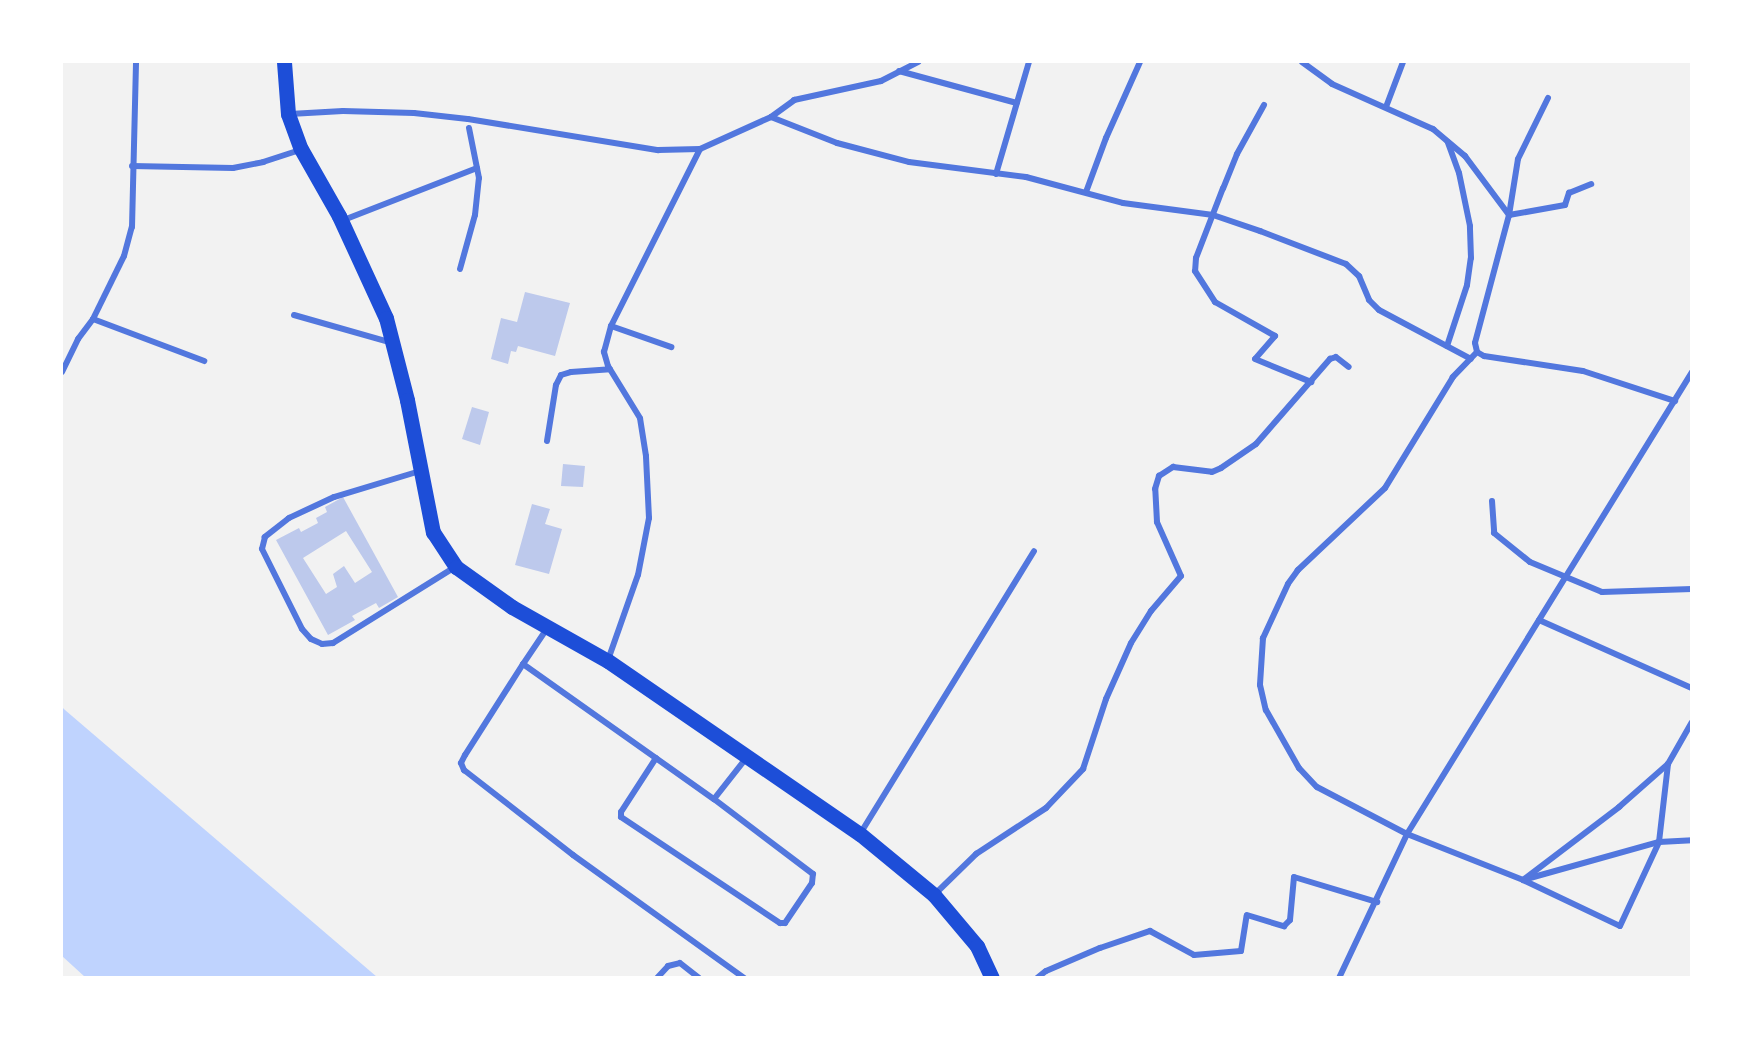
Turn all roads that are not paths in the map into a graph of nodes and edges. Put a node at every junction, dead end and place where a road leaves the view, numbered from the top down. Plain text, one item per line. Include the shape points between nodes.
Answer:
1 (135, 62) edge
2 (284, 62) edge
3 (918, 62) edge
4 (1029, 62) edge
5 (1140, 62) edge
6 (1302, 62) edge
7 (1403, 62) edge
8 (899, 71) junction
9 (1548, 98) dead end
10 (1017, 103) junction
11 (1264, 105) dead end
12 (1386, 107) junction
13 (288, 114) junction
14 (771, 117) junction
15 (469, 128) dead end
16 (1448, 142) junction
17 (700, 148) junction
18 (301, 149) junction
19 (132, 166) junction
20 (477, 168) junction
21 (996, 174) junction
22 (1591, 184) dead end
23 (1086, 192) junction
24 (1213, 215) junction
25 (1509, 215) junction
26 (341, 221) junction
27 (460, 269) dead end
28 (294, 315) dead end
29 (93, 319) junction
30 (611, 326) junction
31 (393, 343) junction
32 (1447, 346) junction
33 (671, 347) dead end
34 (1477, 352) junction
35 (1471, 359) junction
36 (204, 361) dead end
37 (1349, 367) dead end
38 (610, 369) junction
39 (62, 372) edge
40 (1692, 372) edge
41 (1311, 382) junction
42 (1675, 401) junction
43 (546, 441) dead end
44 (421, 471) junction
45 (1492, 501) dead end
46 (1034, 551) dead end
47 (456, 567) junction
48 (1566, 577) junction
49 (1692, 589) edge
50 (1539, 620) junction
51 (548, 627) junction
52 (608, 661) junction
53 (524, 664) junction
54 (1692, 688) edge
55 (1692, 722) edge
56 (747, 756) junction
57 (656, 759) junction
58 (1668, 764) junction
59 (714, 800) junction
60 (860, 834) junction
61 (1407, 834) junction
62 (1692, 840) edge
63 (1659, 842) junction
64 (1523, 880) junction
65 (934, 895) junction
66 (1377, 902) junction
67 (657, 978) edge
68 (699, 978) edge
69 (744, 978) edge
70 (992, 978) edge
71 (1037, 978) edge
72 (1339, 978) edge

1 - 19 street
2 - 13 main road
3 - 8 street
4 - 10 street
5 - 23 street
6 - 12 street via 1332,84
7 - 12 street
8 - 10 street
8 - 14 street via 881,81 794,100
9 - 25 street via 1518,159
10 - 21 street
11 - 24 street via 1237,154
12 - 16 street via 1433,129
13 - 17 street via 414,113 658,150
13 - 18 main road
14 - 17 street
14 - 21 street via 837,143 909,162
15 - 20 street
16 - 25 street via 1480,173
16 - 32 street via 1470,226 1471,258 1467,285
17 - 30 street
18 - 19 street via 233,168
18 - 26 main road
19 - 29 street via 132,227 124,256
20 - 26 street
20 - 27 street via 480,178 475,215
21 - 23 street
22 - 25 street via 1569,193 1565,205
23 - 24 street via 1123,203
24 - 32 street via 1346,264 1359,276 1369,300 1379,310
24 - 41 street via 1196,258 1195,271 1215,302 1275,336 1256,359
25 - 34 street via 1475,343
26 - 31 main road via 373,287
28 - 31 street
29 - 36 street
29 - 39 street
30 - 33 street
30 - 38 street via 604,352
31 - 44 main road
32 - 35 street
34 - 35 street
34 - 42 street via 1582,371
35 - 61 street via 1447,386 1384,488 1298,570 1263,638 1260,685 1266,710 1299,768 1317,787
37 - 41 street via 1336,357 1330,359
38 - 43 street via 561,375
38 - 52 street via 640,418 649,518 638,575
40 - 42 street
41 - 65 street via 1256,444 1221,468 1212,472 1173,467 1159,476 1155,489 1157,522 1181,576 1151,611 1131,643 1106,699 1083,770 1047,808 976,854
42 - 48 street
44 - 47 main road via 432,532
44 - 47 street via 334,497 289,518 265,537 261,549 302,629 322,644 333,643
45 - 48 street via 1494,533 1530,562
46 - 60 street
47 - 51 main road
48 - 49 street via 1602,592
48 - 50 street
50 - 54 street
50 - 61 street
51 - 52 main road
51 - 53 street
52 - 56 main road
53 - 57 street
53 - 69 street via 465,755 461,763 464,770 573,855
55 - 58 street
56 - 59 street
56 - 60 main road
57 - 59 street
57 - 59 street via 621,817 785,923 812,883 813,874
58 - 63 street
58 - 64 street
60 - 65 main road
61 - 64 street
61 - 66 street
62 - 63 street
63 - 64 street
63 - 64 street via 1620,926
65 - 70 main road via 977,946
66 - 71 street via 1294,877 1290,920 1284,926 1247,915 1241,951 1194,955 1150,931 1100,948
66 - 72 street
67 - 68 street via 668,966 680,963

